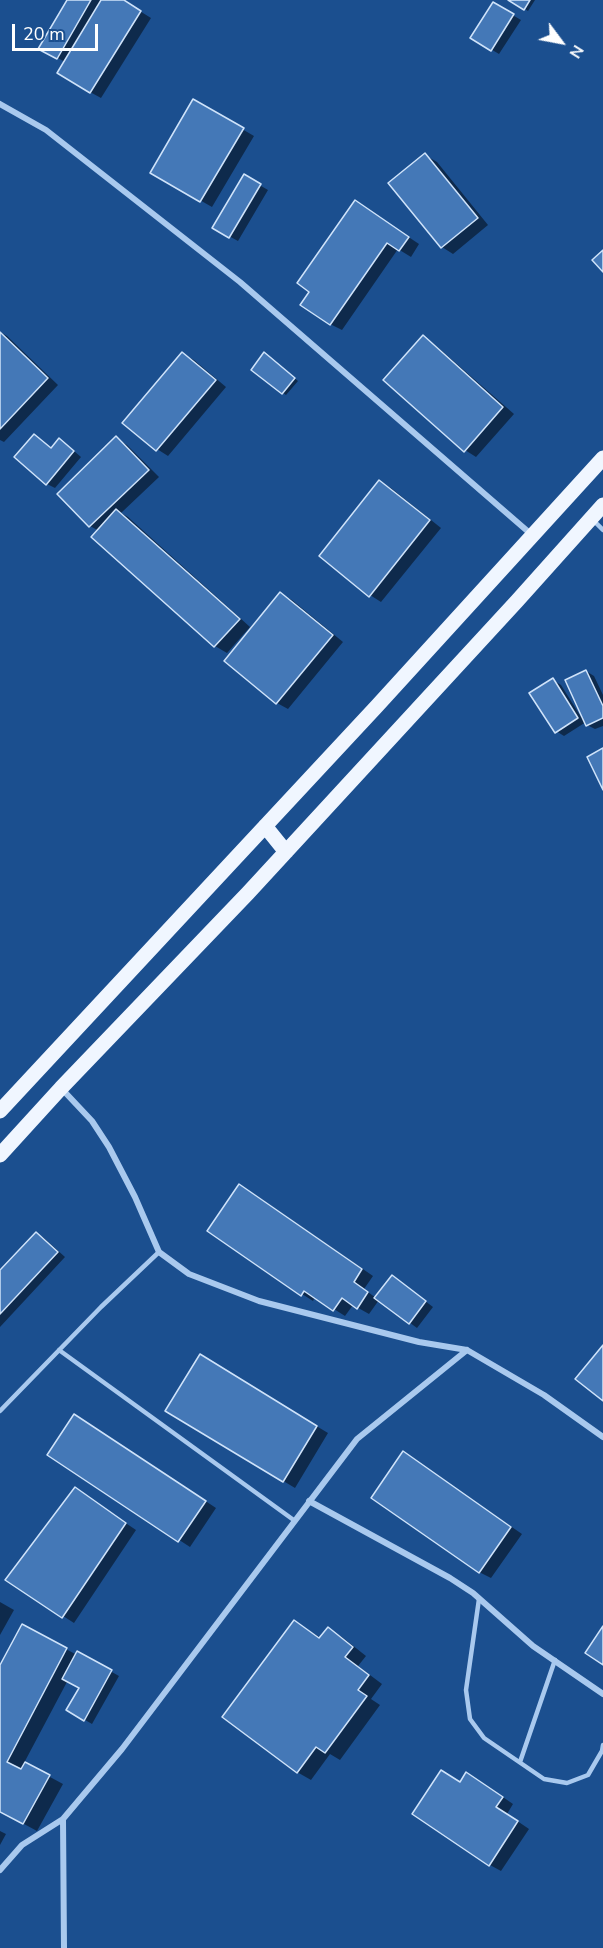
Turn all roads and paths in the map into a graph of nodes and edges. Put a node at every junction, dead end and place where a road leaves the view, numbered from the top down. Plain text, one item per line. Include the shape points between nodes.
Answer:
1 (0, 104) edge
2 (603, 458) edge
3 (603, 505) edge
4 (591, 518) junction
5 (603, 530) edge
6 (532, 536) junction
7 (265, 826) junction
8 (286, 852) junction
9 (61, 1088) junction
10 (0, 1111) edge
11 (0, 1155) edge
12 (159, 1251) junction
13 (59, 1350) junction
14 (466, 1350) junction
15 (0, 1411) edge
16 (603, 1437) edge
17 (309, 1502) junction
18 (295, 1521) junction
19 (479, 1599) junction
20 (555, 1660) junction
21 (603, 1694) edge
22 (603, 1745) edge
23 (520, 1762) junction
24 (63, 1819) junction
25 (0, 1870) edge
26 (64, 1948) edge

1 - 6 street via 46,130 240,282
2 - 6 main road
3 - 4 main road
4 - 5 lane
4 - 8 main road
6 - 7 main road
7 - 8 main road
7 - 10 main road
8 - 9 main road
9 - 11 main road
9 - 12 street via 92,1121 109,1147
12 - 13 lane
12 - 14 street via 189,1274 259,1301 419,1342
13 - 15 lane
13 - 18 lane
14 - 16 street via 544,1395
14 - 17 street via 357,1438
17 - 18 street
17 - 19 street via 450,1578
18 - 24 street via 122,1749
19 - 20 street
19 - 23 lane via 466,1690 470,1719 484,1738
20 - 21 street
20 - 23 lane
22 - 23 lane via 588,1775 567,1783 544,1779
24 - 25 street via 22,1845
24 - 26 street

